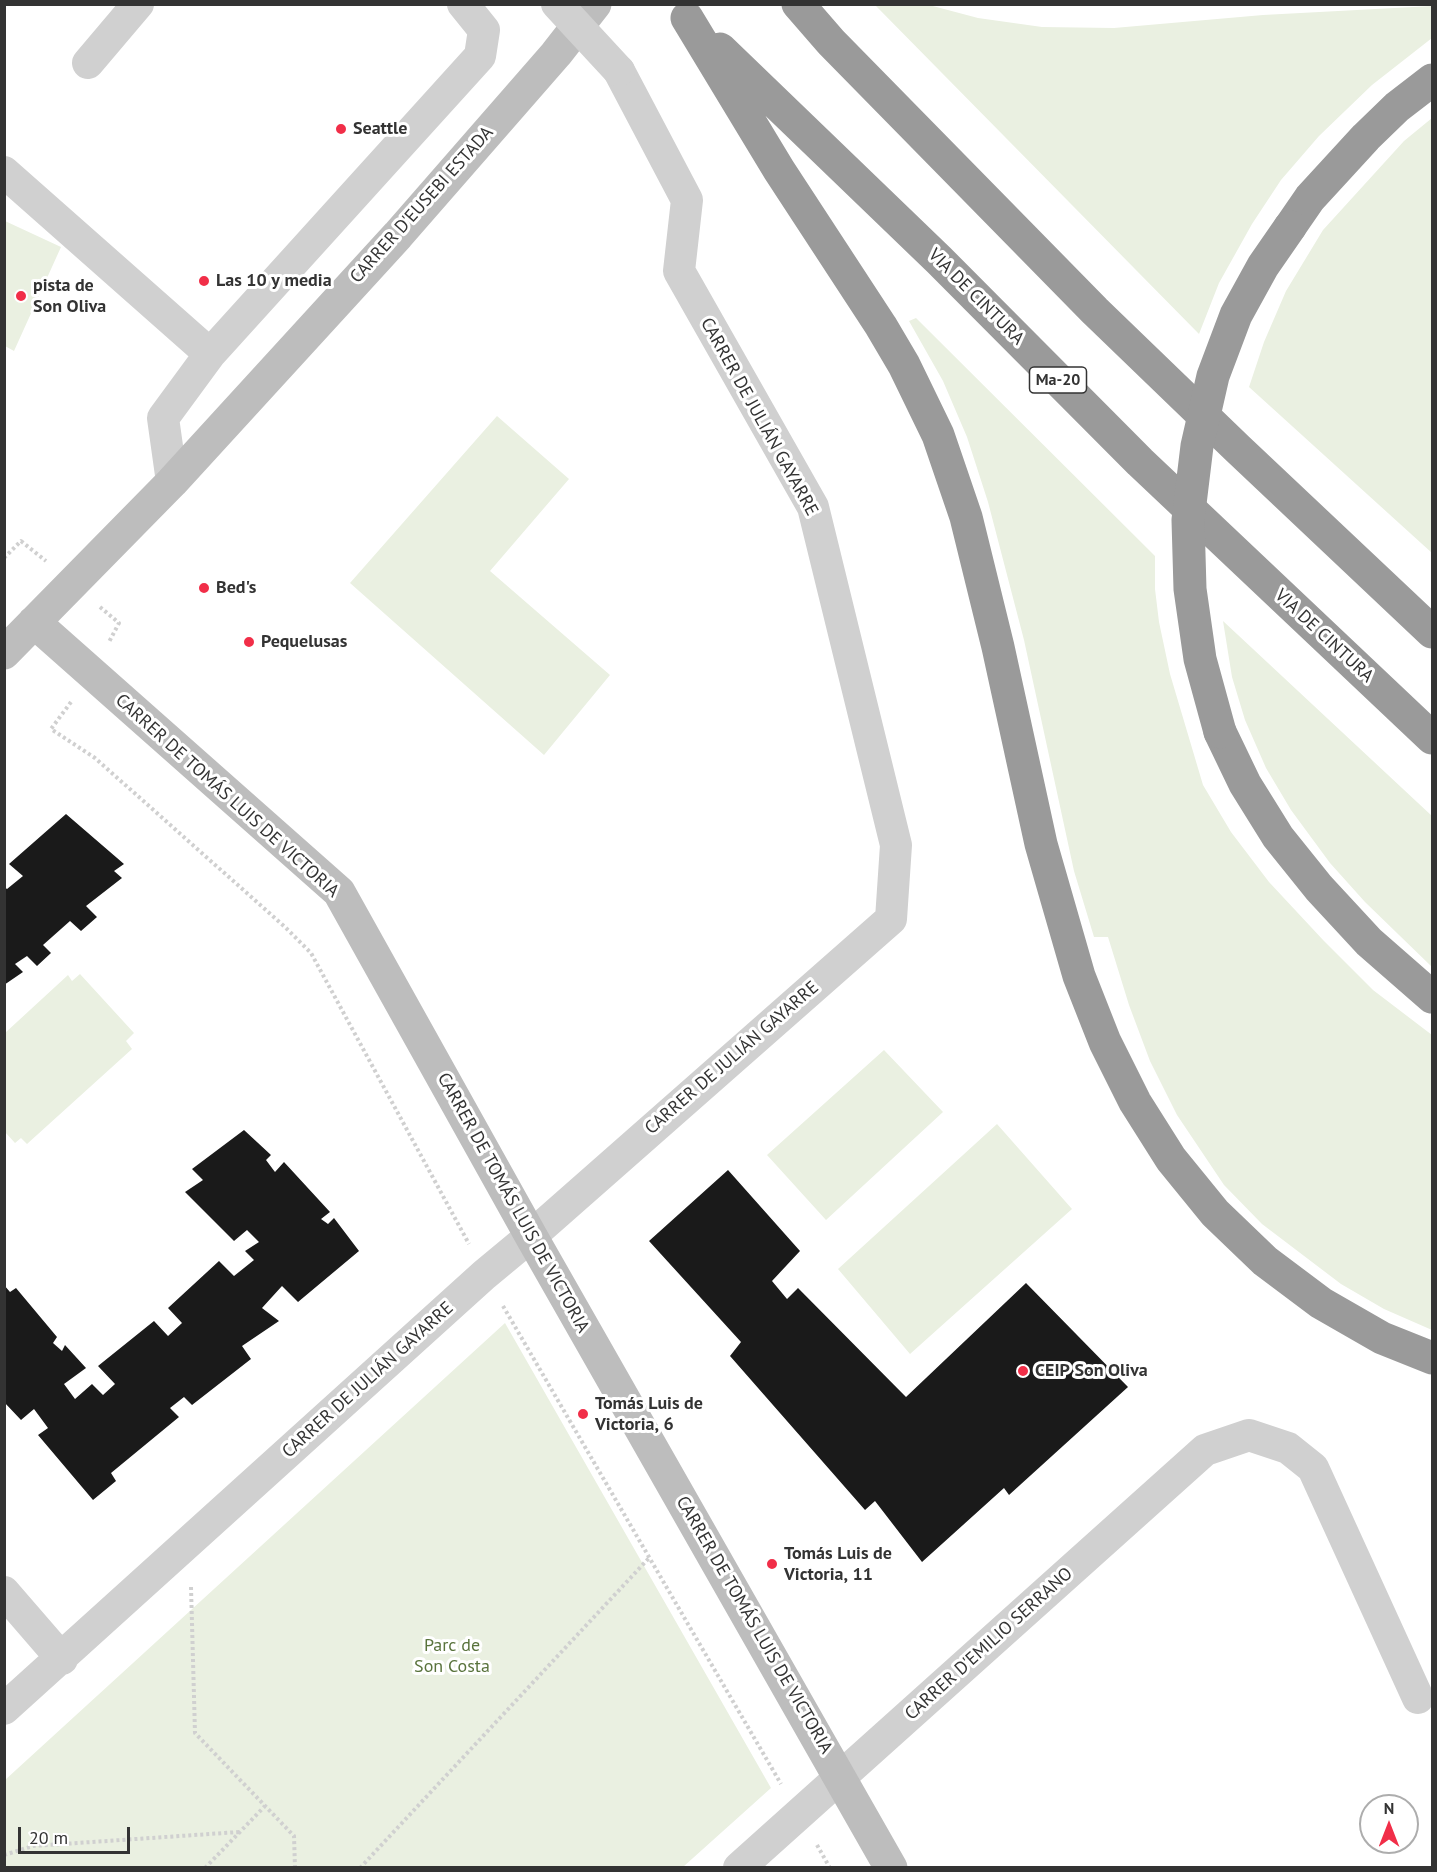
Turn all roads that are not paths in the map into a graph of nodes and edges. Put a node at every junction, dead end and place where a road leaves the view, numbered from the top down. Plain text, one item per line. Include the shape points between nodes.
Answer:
1 (138, 4) edge
2 (464, 4) edge
3 (557, 4) edge
4 (594, 4) edge
5 (798, 4) edge
6 (682, 11) edge
7 (88, 63) dead end
8 (1432, 80) edge
9 (4, 172) edge
10 (210, 354) junction
11 (172, 482) junction
12 (34, 622) junction
13 (1432, 632) edge
14 (4, 653) edge
15 (1432, 738) edge
16 (1432, 998) edge
17 (531, 1236) junction
18 (1432, 1358) edge
19 (4, 1592) edge
20 (62, 1659) junction
21 (1418, 1698) dead end
22 (4, 1709) edge
23 (840, 1778) junction
24 (739, 1868) edge
25 (891, 1868) edge

1 - 7 street
2 - 10 street via 484,30 480,56
3 - 17 street, CARRER DE JULIÁN GAYARRE, bridge via 619,71 687,200 679,272 813,507 896,845 891,919
4 - 11 street, CARRER D'EUSEBI ESTADA via 556,54 398,235
5 - 13 highway via 1095,311
6 - 15 highway, VIA DE CINTURA / Ma-20 via 1140,462
6 - 18 highway via 778,170 881,326 938,435 966,517 1041,844 1069,943 1105,1042 1135,1102 1171,1159 1207,1204 1265,1261 1321,1303 1382,1338
8 - 16 highway, bridge via 1397,107 1310,198 1263,266 1236,315 1213,376 1197,446 1188,520 1190,589 1200,659 1220,732 1245,784 1278,837 1319,888 1368,942
9 - 10 street
10 - 11 street via 163,418
11 - 12 street, CARRER D'EUSEBI ESTADA
12 - 14 street, CARRER D'EUSEBI ESTADA
12 - 17 street, CARRER DE TOMÁS LUIS DE VICTORIA via 339,892
17 - 20 street, CARRER DE JULIÁN GAYARRE
17 - 23 street, CARRER DE TOMÁS LUIS DE VICTORIA
19 - 20 street
20 - 22 street, CARRER DE JULIÁN GAYARRE
21 - 23 street, CARRER D'EMILIO SERRANO via 1312,1468 1288,1448 1249,1435 1205,1450
23 - 24 street, CARRER D'EMILIO SERRANO
23 - 25 street, CARRER DE TOMÁS LUIS DE VICTORIA

